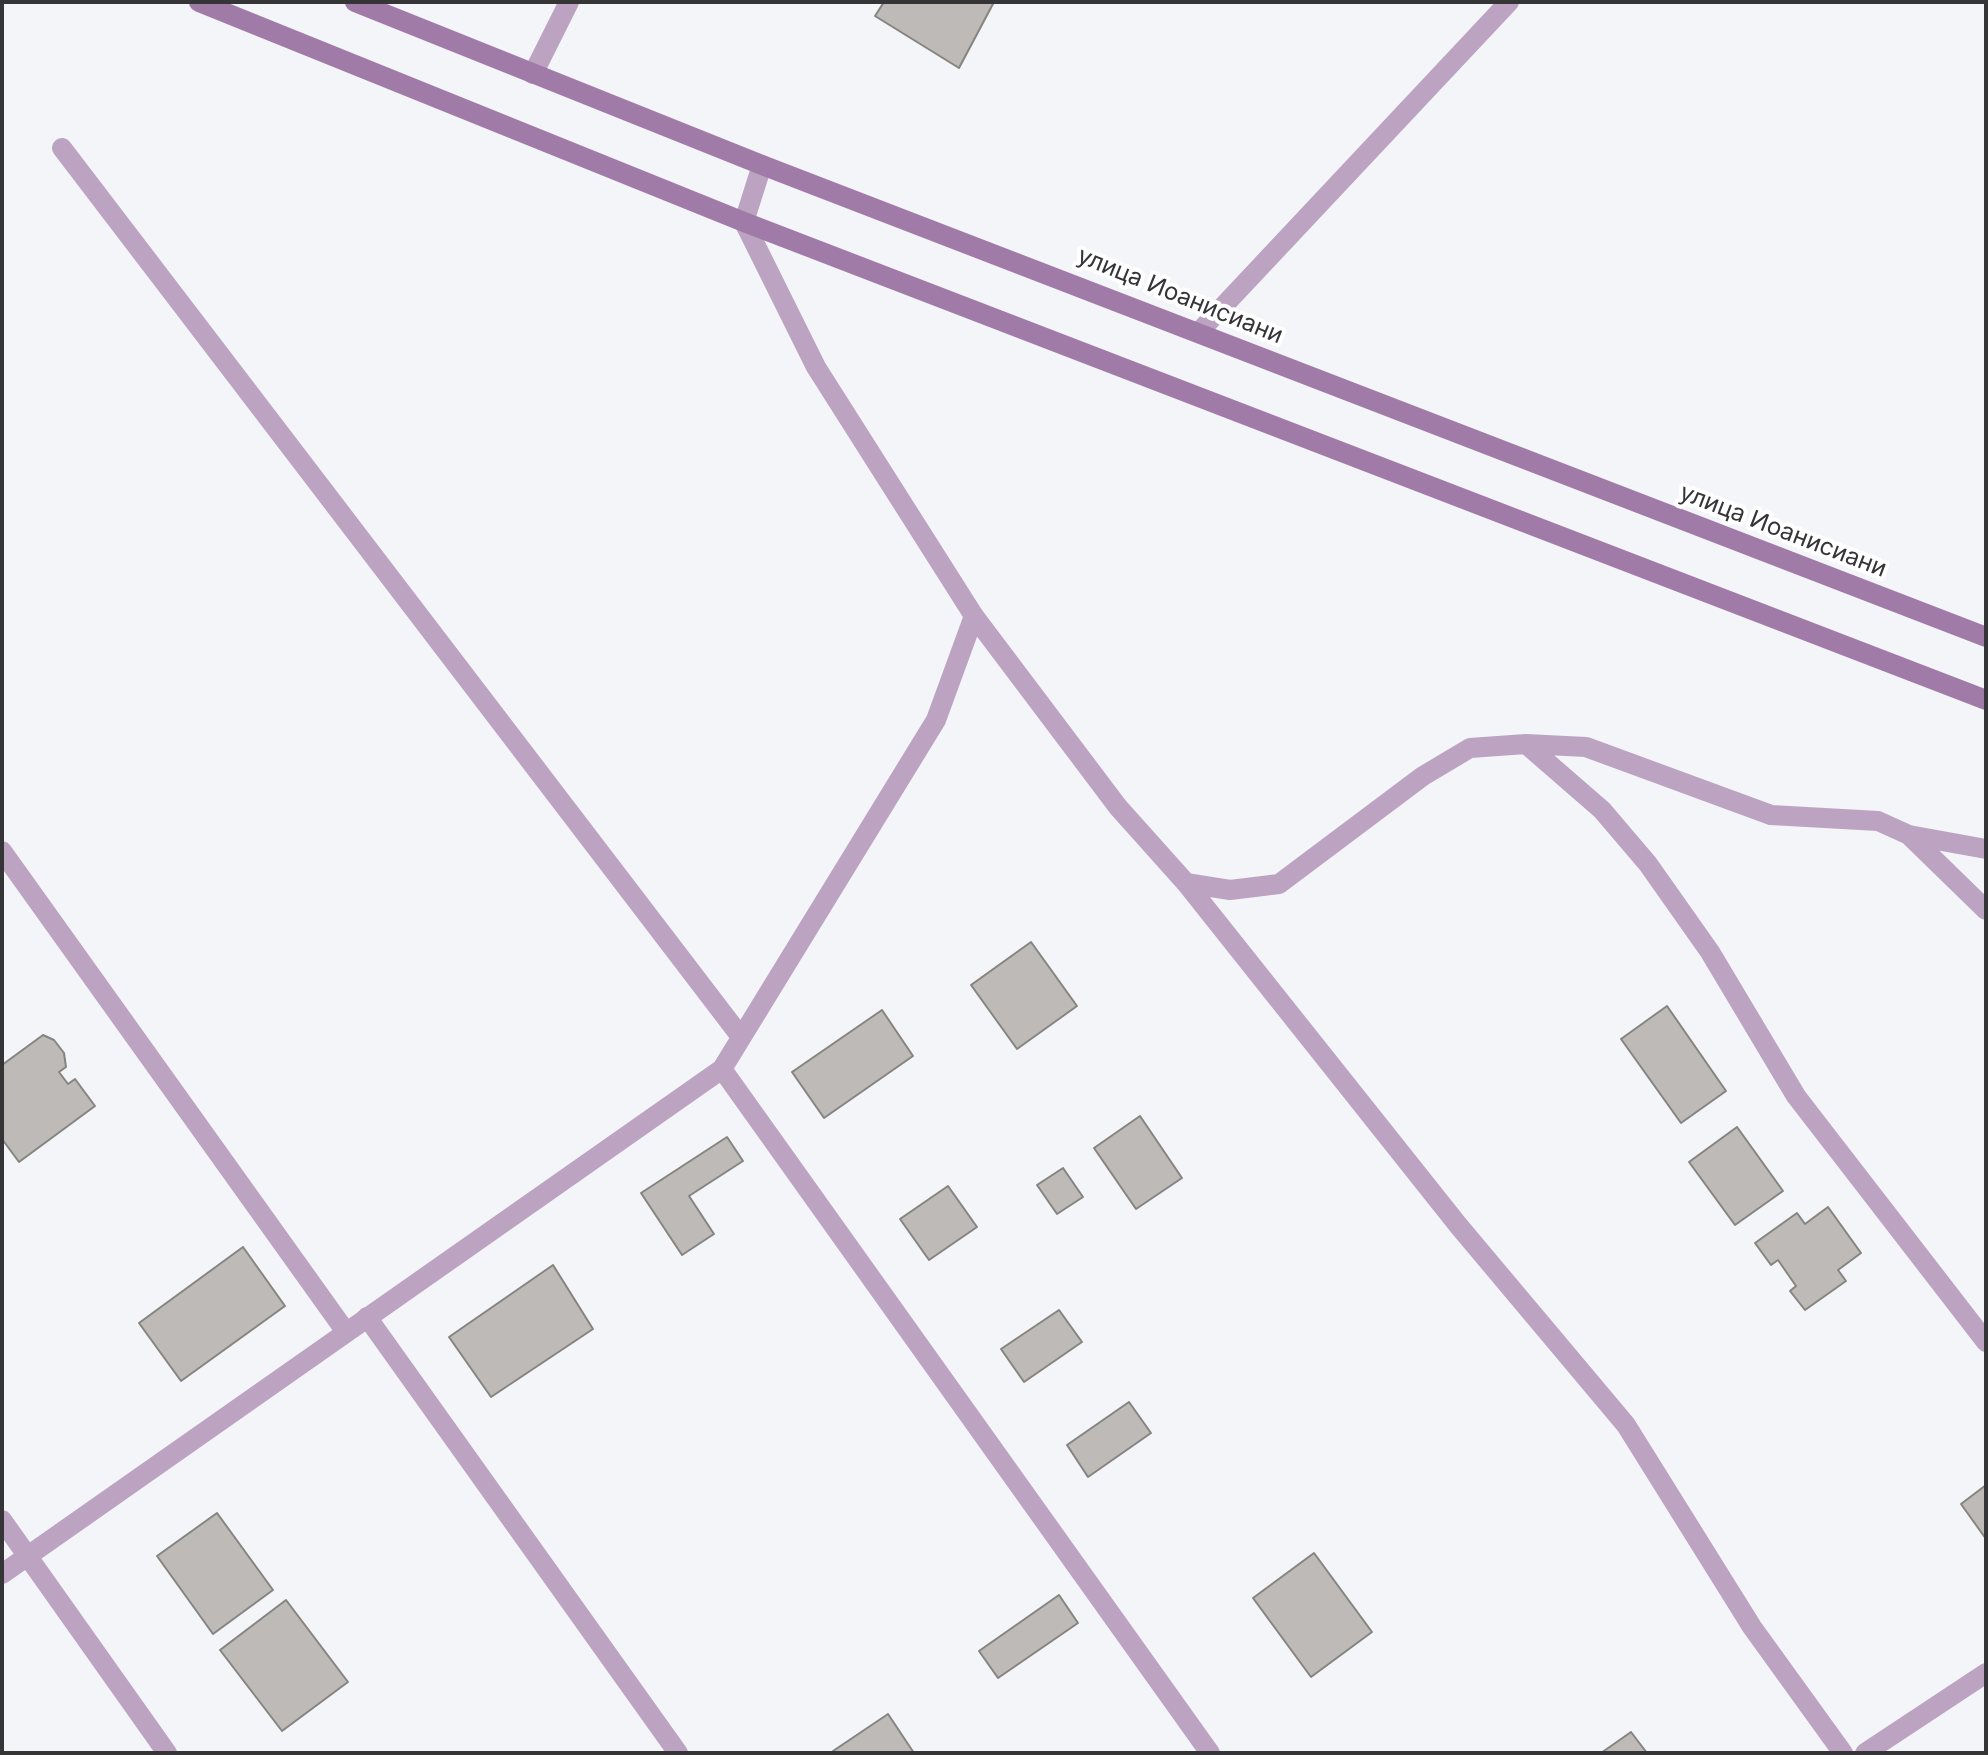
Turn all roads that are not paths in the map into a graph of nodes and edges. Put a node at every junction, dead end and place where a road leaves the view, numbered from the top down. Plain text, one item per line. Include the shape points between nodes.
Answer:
1 (199, 2) edge
2 (355, 2) edge
3 (569, 2) edge
4 (1509, 2) edge
5 (533, 74) junction
6 (62, 148) dead end
7 (762, 165) junction
8 (744, 222) junction
9 (1199, 332) junction
10 (974, 616) junction
11 (1986, 637) edge
12 (1986, 700) edge
13 (1526, 744) junction
14 (1909, 835) junction
15 (1986, 849) edge
16 (2, 851) edge
17 (1186, 883) junction
18 (1986, 910) edge
19 (741, 1037) junction
20 (722, 1069) junction
21 (367, 1317) junction
22 (346, 1332) junction
23 (1986, 1342) edge
24 (2, 1520) edge
25 (26, 1557) junction
26 (2, 1574) edge
27 (1986, 1673) edge
28 (167, 1753) edge
29 (678, 1753) edge
30 (1210, 1753) edge
31 (1843, 1753) edge
32 (1865, 1753) edge

1 - 8 main road
2 - 5 main road, улица Иоанисиани
3 - 5 street
4 - 9 street
5 - 7 main road, улица Иоанисиани
6 - 19 street
7 - 8 street
7 - 9 main road, улица Иоанисиани
8 - 10 street via 816,367
8 - 12 main road
9 - 11 main road, улица Иоанисиани
10 - 17 street via 1118,807
10 - 19 street via 936,720
13 - 14 street via 1586,747 1771,815 1878,821
13 - 17 street via 1470,748 1423,776 1279,884 1230,890
13 - 23 street via 1602,810 1648,864 1710,952 1796,1096
14 - 15 street
14 - 18 street
16 - 22 street
17 - 31 street via 1458,1225 1626,1425 1752,1627
19 - 20 street
20 - 21 street
20 - 30 street
21 - 22 street
21 - 29 street
22 - 25 street
24 - 25 street
25 - 26 street
25 - 28 street
27 - 32 street

